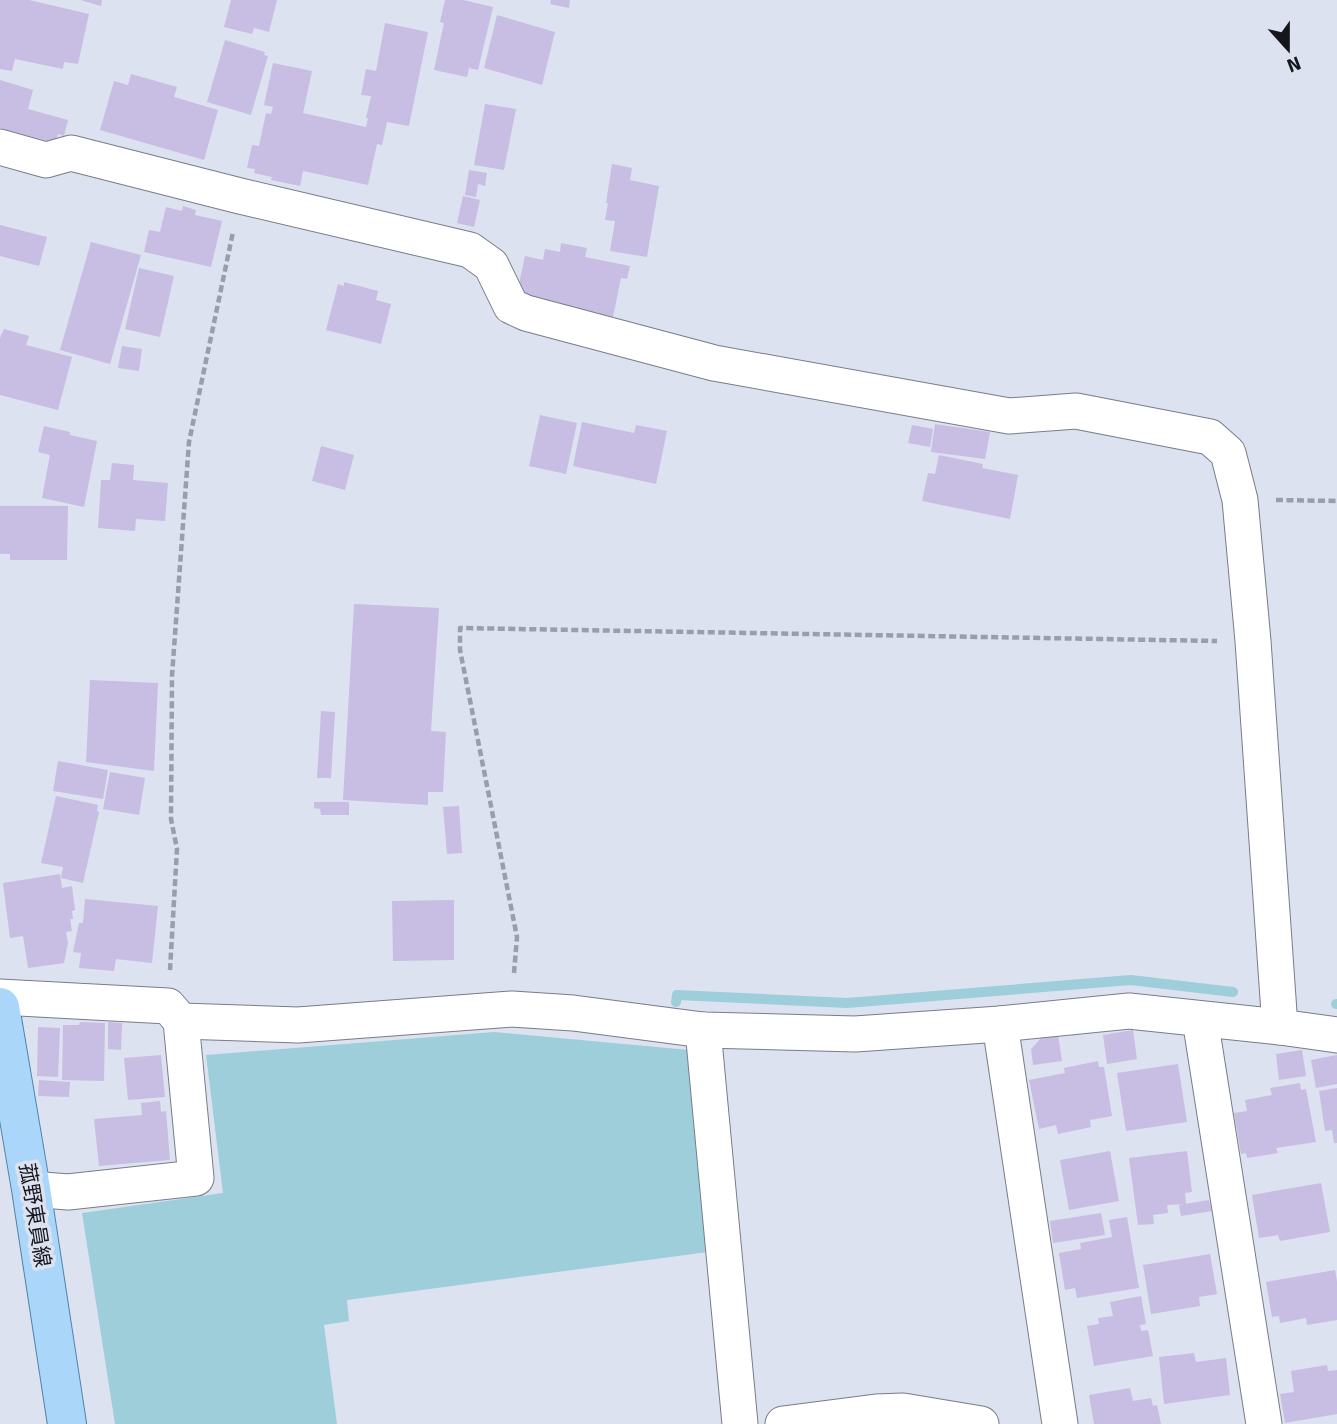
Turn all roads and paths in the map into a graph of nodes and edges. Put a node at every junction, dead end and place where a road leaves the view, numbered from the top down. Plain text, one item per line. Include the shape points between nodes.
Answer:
1 (0, 147) edge
2 (240, 196) junction
3 (1240, 500) junction
4 (1337, 501) edge
5 (1253, 642) junction
6 (0, 996) edge
7 (0, 1007) edge
8 (512, 1009) junction
9 (174, 1013) junction
10 (1200, 1019) junction
11 (1000, 1024) junction
12 (1280, 1027) junction
13 (703, 1030) junction
14 (1337, 1035) edge
15 (31, 1189) junction
16 (67, 1424) edge
17 (740, 1424) edge
18 (783, 1424) edge
19 (981, 1424) edge
20 (1060, 1424) edge
21 (1264, 1424) edge

1 - 2 street via 46,160 71,153
2 - 3 street via 470,250 491,265 511,306 519,310 714,363 1009,416 1076,411 1210,437 1228,453
2 - 9 path via 189,442 172,676 171,819 177,849
3 - 4 path
3 - 5 street
5 - 8 path via 460,628 460,650 517,937
5 - 12 street
6 - 9 street
7 - 15 main road, 菰野東員線
8 - 9 street via 298,1025
8 - 13 street
9 - 15 street via 196,1178 68,1192
10 - 11 street via 1129,1011
10 - 12 street
10 - 21 street
11 - 13 street via 855,1034
11 - 20 street
12 - 14 street
13 - 17 street
15 - 16 main road, 菰野東員線
18 - 19 street via 904,1411

